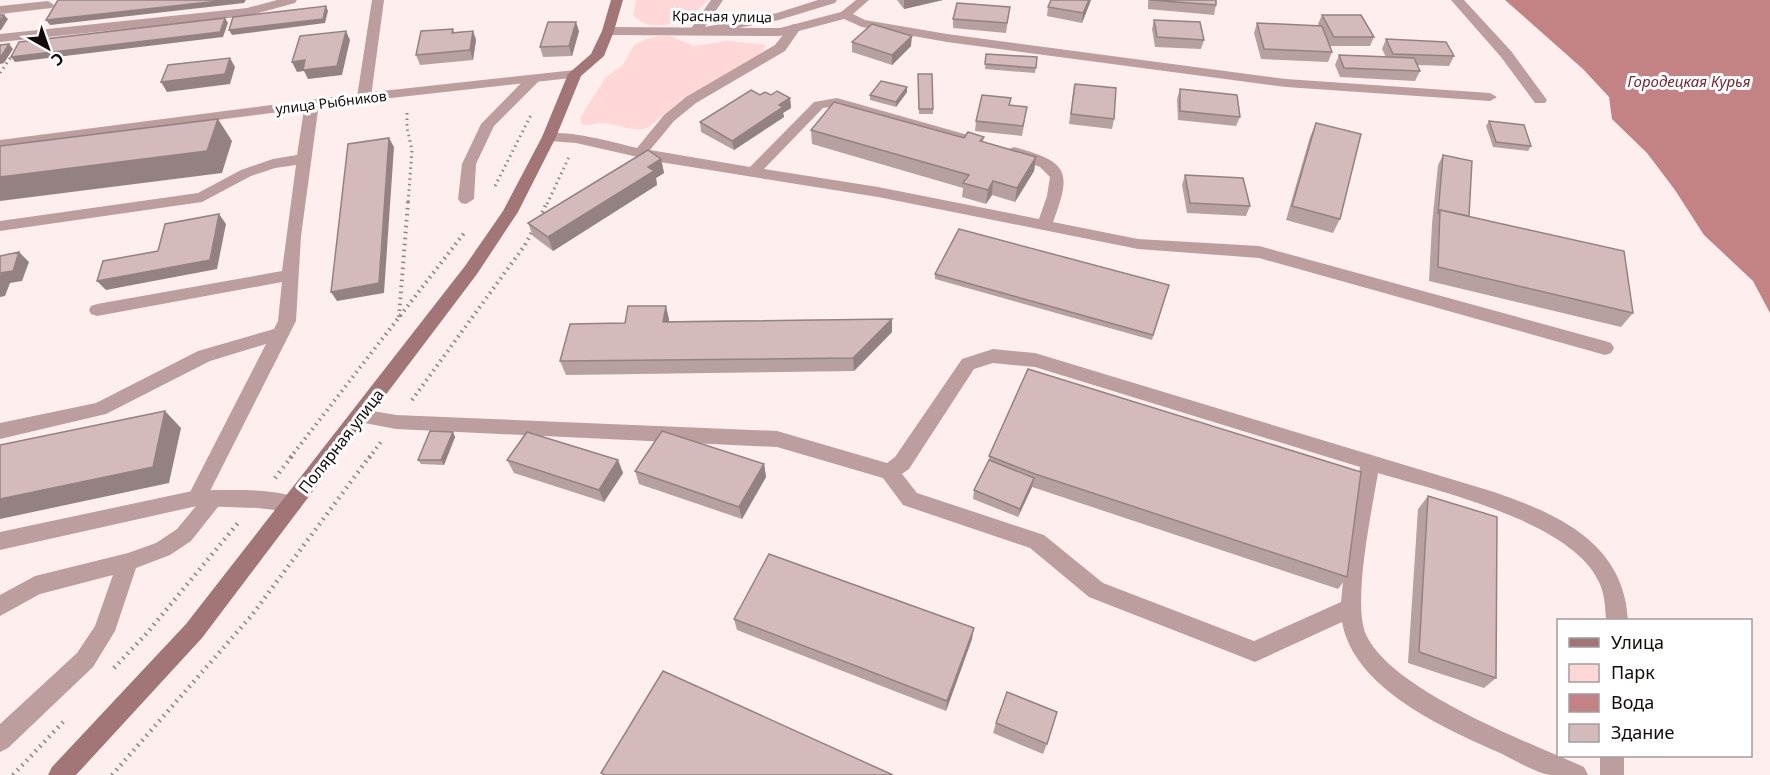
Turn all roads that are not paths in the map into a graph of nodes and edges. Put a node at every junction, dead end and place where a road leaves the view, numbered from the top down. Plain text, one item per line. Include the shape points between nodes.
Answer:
1 (291, 0) edge
2 (378, 0) edge
3 (617, 0) edge
4 (717, 0) edge
5 (831, 0) edge
6 (863, 0) edge
7 (1457, 0) edge
8 (0, 10) edge
9 (845, 15) junction
10 (40, 16) edge
11 (795, 28) junction
12 (701, 30) junction
13 (608, 31) junction
14 (0, 38) edge
15 (575, 74) junction
16 (533, 79) junction
17 (364, 97) junction
18 (1490, 97) dead end
19 (1540, 100) dead end
20 (312, 104) junction
21 (549, 137) junction
22 (0, 144) edge
23 (640, 153) junction
24 (304, 159) junction
25 (753, 172) junction
26 (466, 200) dead end
27 (1044, 225) junction
28 (0, 226) edge
29 (291, 275) junction
30 (97, 310) dead end
31 (280, 334) junction
32 (1605, 348) dead end
33 (361, 416) junction
34 (0, 431) edge
35 (1370, 463) junction
36 (889, 472) junction
37 (206, 498) junction
38 (292, 504) junction
39 (0, 541) edge
40 (128, 562) junction
41 (0, 606) edge
42 (1352, 608) junction
43 (1617, 619) edge
44 (0, 740) edge
45 (1612, 757) edge
46 (60, 775) edge
47 (1576, 775) edge
48 (1612, 775) edge

1 - 10 street via 248,12
2 - 17 street
3 - 13 main road
4 - 12 street
5 - 12 street via 779,16
6 - 9 street, Красная улица
7 - 19 street via 1506,54
8 - 10 street
9 - 11 street, Красная улица
9 - 18 street via 862,23 947,38 1286,83
10 - 14 street
11 - 12 street, Красная улица via 780,32
11 - 23 street via 780,48 669,117
12 - 13 street, Красная улица
13 - 15 main road via 597,56
15 - 16 street, улица Рыбников
15 - 21 main road, Полярная улица
16 - 17 street, улица Рыбников
16 - 26 street via 488,124 469,164
17 - 20 street, улица Рыбников
20 - 22 street, улица Рыбников
20 - 24 street
21 - 23 street
21 - 33 main road, Полярная улица via 503,222 471,270
23 - 25 street
24 - 28 street via 246,173 202,197
24 - 29 street
25 - 27 street
25 - 27 street via 819,105 844,104 1048,164 1059,183
27 - 32 street via 1138,244 1260,252
29 - 30 street
29 - 31 street via 287,321
31 - 34 street via 204,356 100,409
31 - 37 street
33 - 36 street via 396,422 777,439
33 - 38 main road, Полярная улица
35 - 36 street via 1035,360 1004,354 980,357 968,364 902,463
35 - 42 street
35 - 43 street via 1494,500 1550,524 1584,544 1608,577
36 - 42 street via 910,499 1037,541 1096,590 1255,652
37 - 38 street
37 - 39 street
37 - 40 street via 184,535 163,549
38 - 46 main road, Полярная улица via 195,631
40 - 41 street via 36,586
40 - 44 street via 104,631 85,660
42 - 47 street via 1355,636 1374,665 1406,691 1445,715
45 - 48 street

